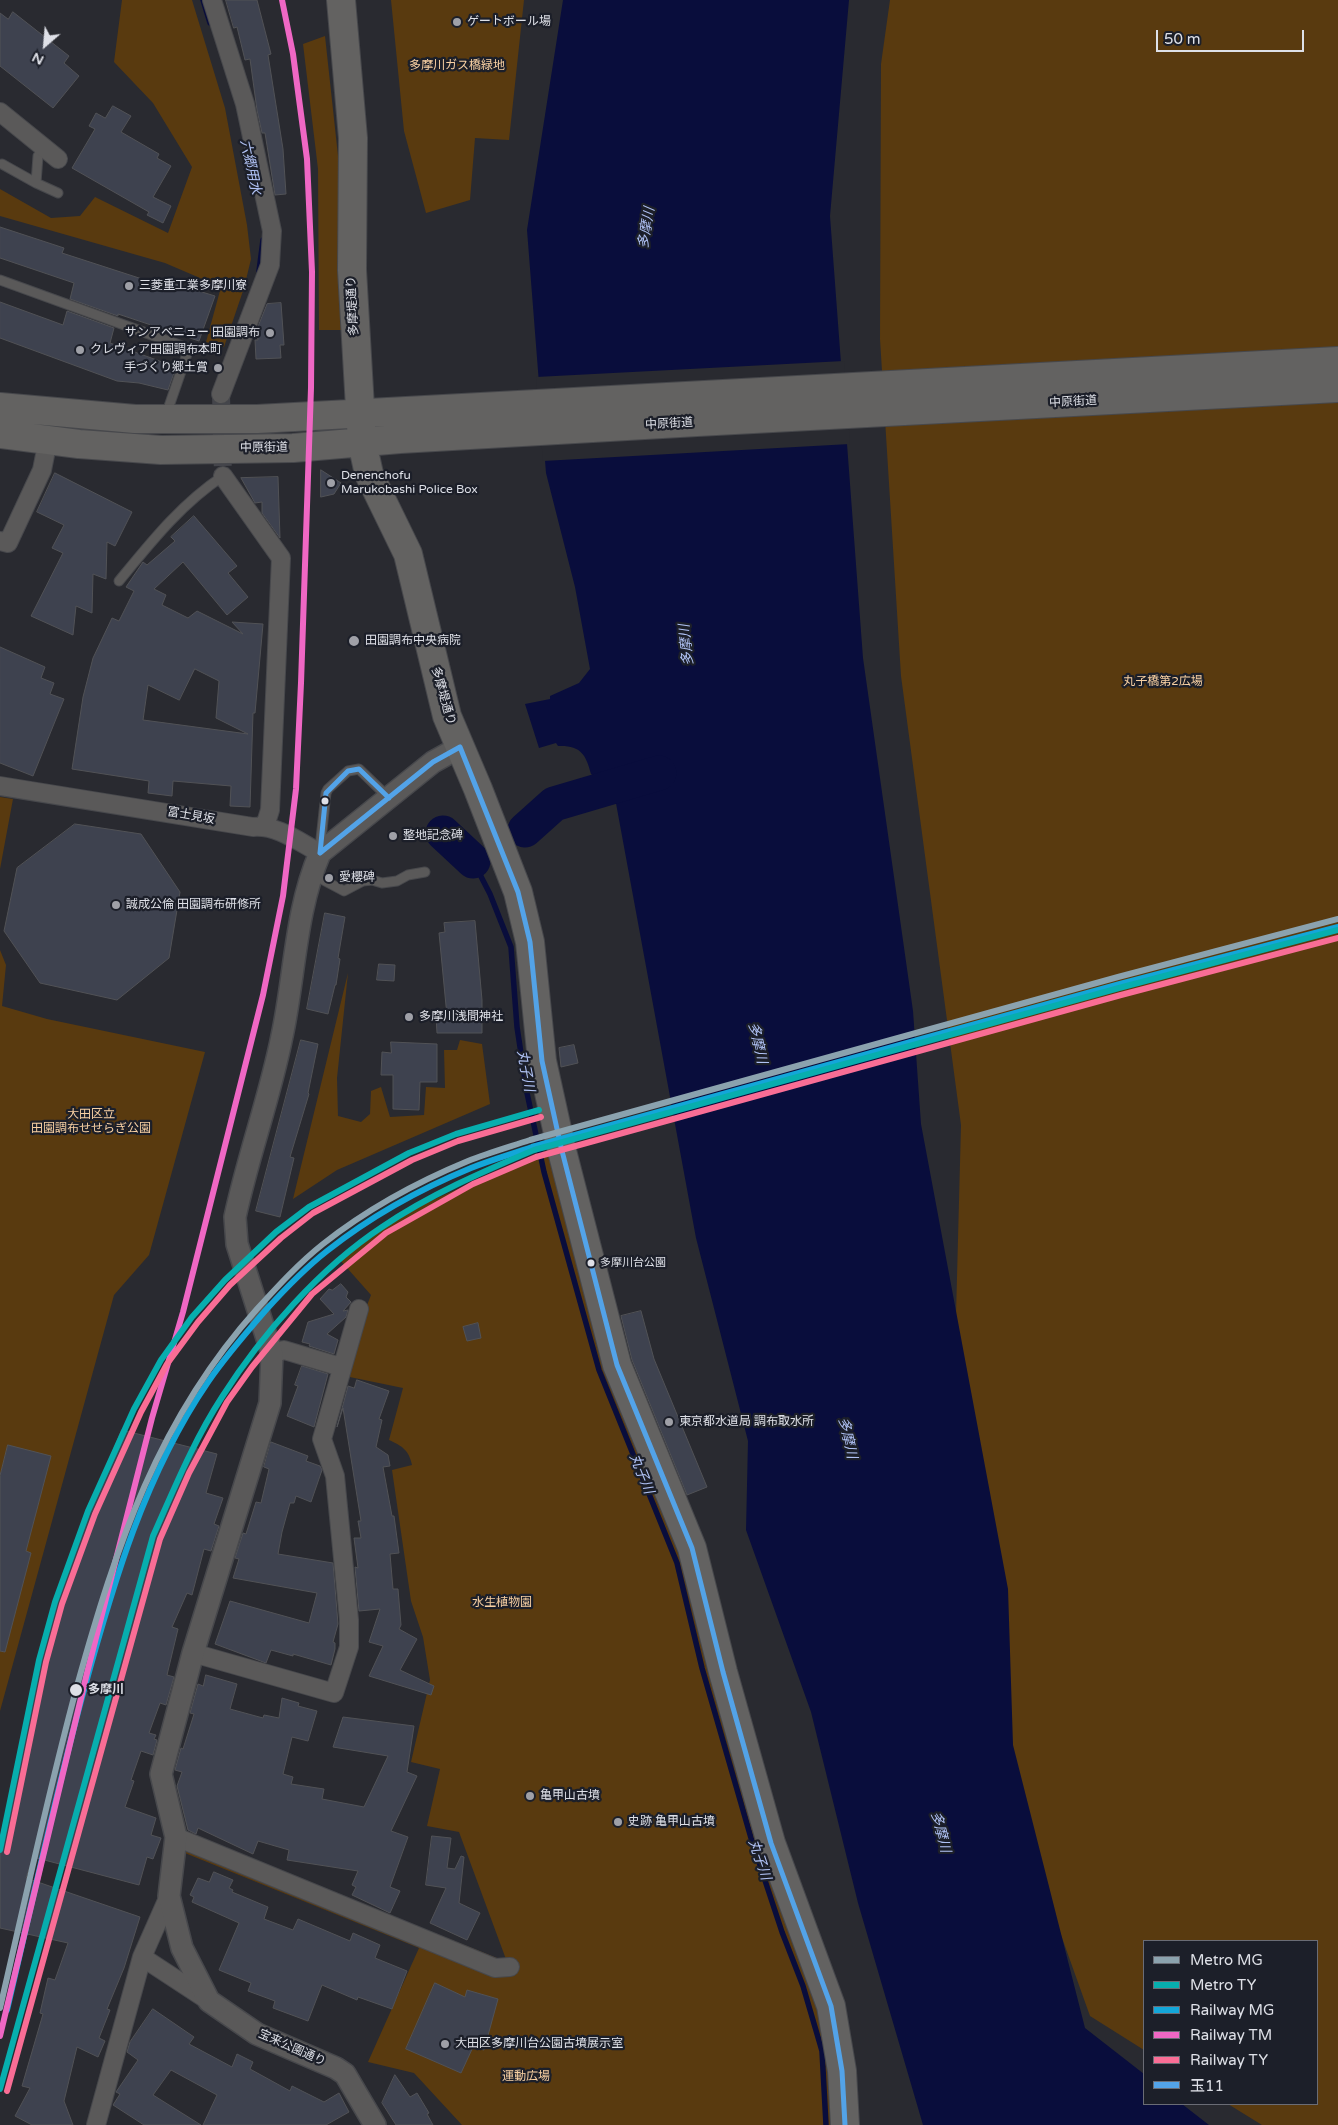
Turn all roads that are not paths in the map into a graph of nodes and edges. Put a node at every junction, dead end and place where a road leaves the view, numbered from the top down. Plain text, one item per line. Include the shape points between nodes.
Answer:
1 (212, 0) edge
2 (341, 0) edge
3 (2, 116) edge
4 (44, 148) junction
5 (58, 159) dead end
6 (2, 164) dead end
7 (36, 183) junction
8 (58, 192) dead end
9 (0, 280) edge
10 (1338, 361) edge
11 (1338, 388) edge
12 (221, 394) tunnel mouth
13 (0, 406) edge
14 (359, 414) junction
15 (165, 420) junction
16 (0, 434) edge
17 (48, 440) junction
18 (362, 442) junction
19 (223, 476) joint
20 (0, 541) edge
21 (119, 581) dead end
22 (460, 747) junction
23 (0, 786) edge
24 (389, 798) junction
25 (265, 826) junction
26 (320, 853) junction
27 (425, 872) dead end
28 (312, 874) junction
29 (359, 1310) dead end
30 (272, 1354) junction
31 (342, 1368) junction
32 (193, 1653) junction
33 (176, 1837) junction
34 (169, 1896) junction
35 (142, 1957) junction
36 (510, 1967) dead end
37 (209, 2001) junction
38 (96, 2124) edge
39 (374, 2125) edge
40 (845, 2125) edge

1 - 12 street via 245,104 272,231 270,265
2 - 14 main road, 多摩堤通り via 353,138 352,270
3 - 4 street
4 - 5 street
4 - 7 lane via 38,156
6 - 7 lane
7 - 8 lane
9 - 15 lane via 182,346 187,354
10 - 14 main road
11 - 18 main road, 中原街道
13 - 15 main road
14 - 15 main road
14 - 18 main road, 多摩堤通り
16 - 17 main road, 中原街道
17 - 18 main road, 中原街道 via 161,450 284,448
17 - 20 street via 42,470 8,543
18 - 22 main road, 多摩堤通り via 369,474 408,554 443,704
19 - 21 lane via 169,520
19 - 25 street via 281,558 270,800
22 - 24 street via 433,762
22 - 40 main road, 多摩堤通り via 525,917 542,1061 617,1365 692,1548 771,1843 831,2006 842,2071
23 - 25 street, 富士見坂 via 253,827
24 - 26 street
24 - 26 lane via 359,769 348,771 326,793
25 - 26 street
26 - 28 street
27 - 28 lane via 397,881 363,881 344,891
28 - 30 street via 294,952 282,1038 235,1217 236,1244
29 - 31 street
30 - 31 street via 284,1350
30 - 32 street via 270,1403
31 - 32 street via 322,1438 335,1476 349,1620 349,1647 334,1693
32 - 33 street via 161,1774
33 - 34 street
33 - 36 street via 495,1968
34 - 35 street
34 - 37 street, 宝来公園通り via 182,1948
35 - 37 street
35 - 38 street
37 - 39 street, 宝来公園通り via 257,2034 345,2074

